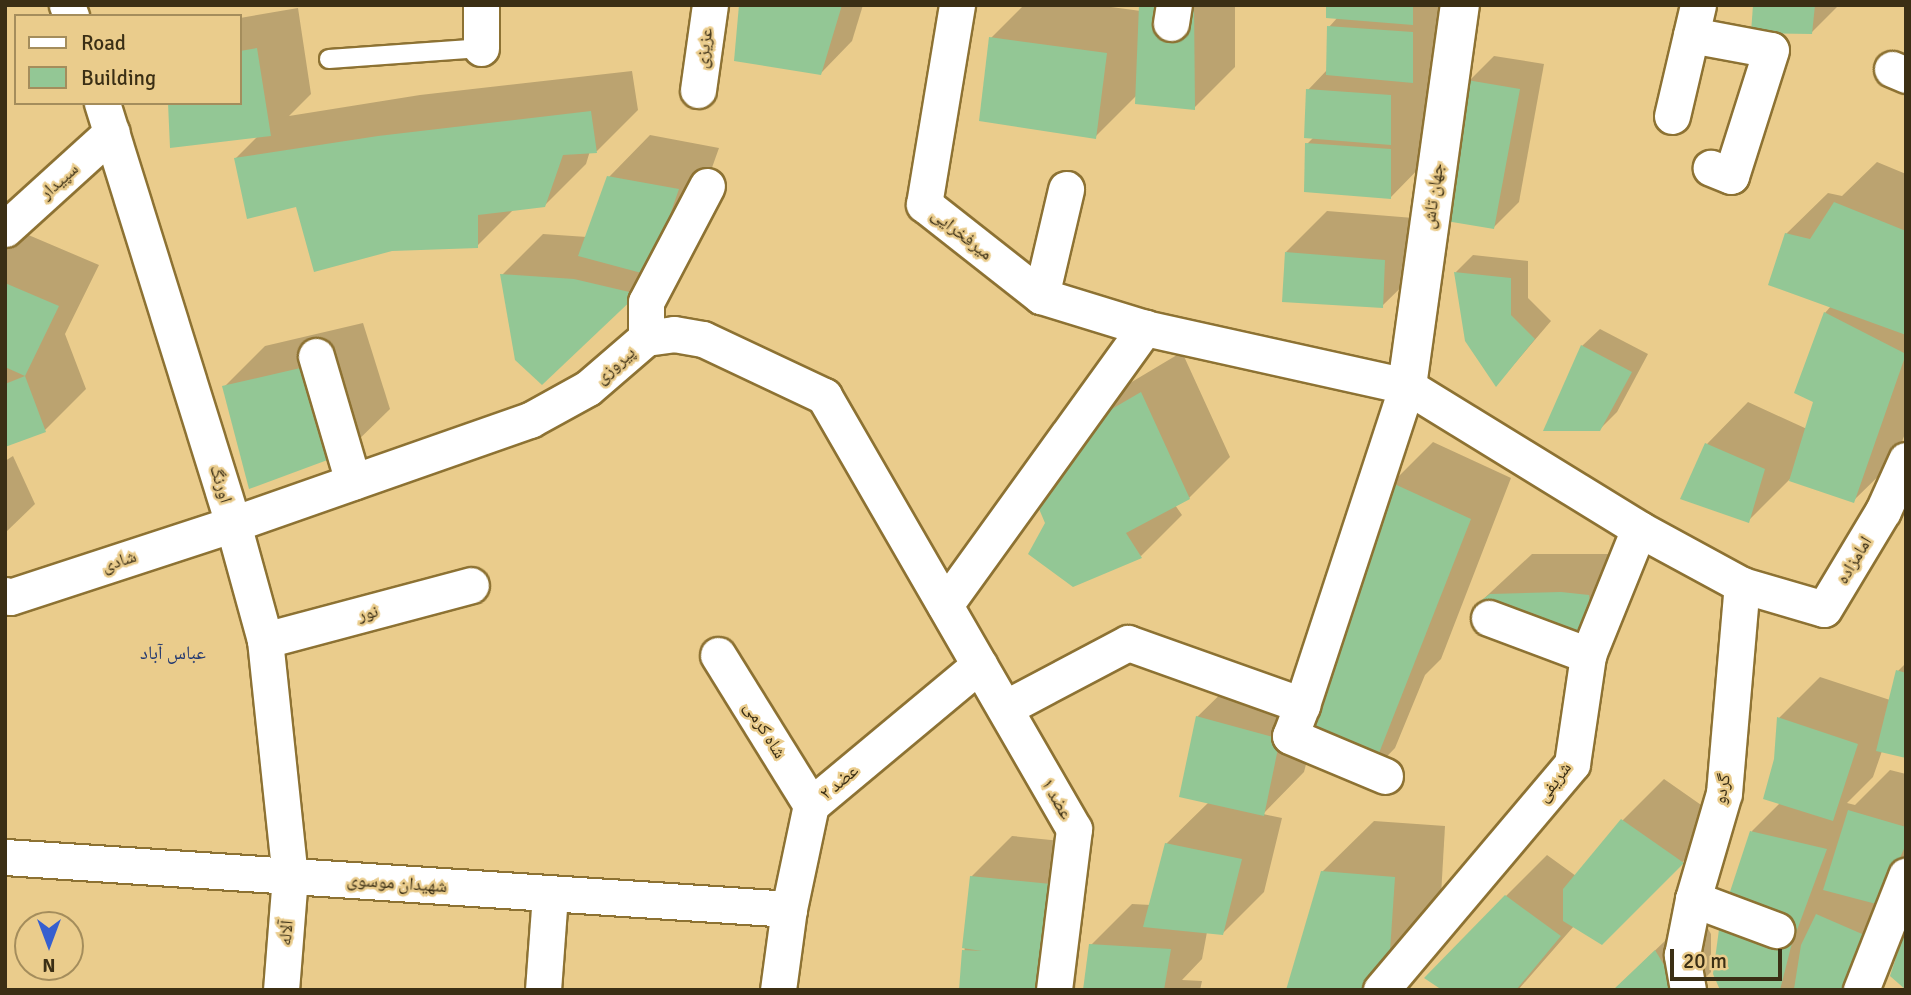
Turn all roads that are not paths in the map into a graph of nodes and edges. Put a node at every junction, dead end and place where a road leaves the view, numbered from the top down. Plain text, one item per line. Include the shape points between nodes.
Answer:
1 (481, 5) edge
2 (710, 5) edge
3 (957, 5) edge
4 (1460, 5) edge
5 (1695, 20) edge
6 (481, 48) joint
7 (329, 59) dead end
8 (698, 90) dead end
9 (1672, 116) dead end
10 (107, 118) edge
11 (1711, 168) dead end
12 (707, 186) dead end
13 (1066, 189) dead end
14 (5, 229) edge
15 (1041, 296) junction
16 (1145, 328) junction
17 (646, 338) junction
18 (316, 356) dead end
19 (1406, 386) junction
20 (1906, 460) edge
21 (353, 482) junction
22 (1895, 517) edge
23 (233, 524) junction
24 (1639, 529) junction
25 (471, 585) dead end
26 (1742, 585) junction
27 (5, 596) edge
28 (945, 605) junction
29 (1489, 618) dead end
30 (265, 640) junction
31 (718, 655) dead end
32 (1588, 655) junction
33 (979, 665) junction
34 (1302, 705) junction
35 (1005, 708) junction
36 (1385, 776) dead end
37 (811, 805) junction
38 (5, 858) edge
39 (290, 876) junction
40 (1906, 876) edge
41 (550, 894) junction
42 (1693, 899) junction
43 (789, 909) junction
44 (1776, 930) dead end
45 (281, 990) edge
46 (543, 990) edge
47 (778, 990) edge
48 (1054, 990) edge
49 (1381, 990) edge
50 (1688, 990) edge
51 (1861, 990) edge

1 - 6 street
2 - 8 street, عزیزی
3 - 15 street, میرفخرایی via 924,204
4 - 19 street, جهان تاش
5 - 9 street
5 - 11 street via 1771,50 1731,176
6 - 7 lane
10 - 14 street, سپیدار
10 - 23 street, اورنگ
12 - 17 street via 646,302
13 - 15 street
15 - 16 street, میرفخرایی
16 - 19 street, میرفخرایی
16 - 28 street
17 - 21 street, پیروزی via 588,388 530,420
17 - 28 street, پیروزی via 674,334 703,339 824,396
18 - 21 street
19 - 24 street
19 - 34 street
20 - 22 street, امامزاده
21 - 23 street, پیروزی
22 - 26 street, امامزاده via 1824,609
23 - 27 street, شادی
23 - 30 street, اورنگ
24 - 26 street
24 - 32 street, شریفی
25 - 30 street, نور
26 - 42 street, گردو via 1724,793
28 - 33 street, پیروزی
29 - 32 street
30 - 39 street, اورنگ
31 - 37 street, شاه کرمی
32 - 49 street, شریفی via 1572,764
33 - 35 street, عضد ۱
33 - 37 street, عضد ۲
34 - 35 street via 1128,643
34 - 36 street via 1290,736
35 - 48 street, عضد ۱ via 1074,829
37 - 43 street, عضد ۲
38 - 39 street, شهیدان موسوی
39 - 41 street, شهیدان موسوی
39 - 45 street, آلاله
40 - 51 street
41 - 43 street, شهیدان موسوی
41 - 46 street
42 - 44 street
42 - 50 street, گردو via 1682,955
43 - 47 street, عضد ۲

